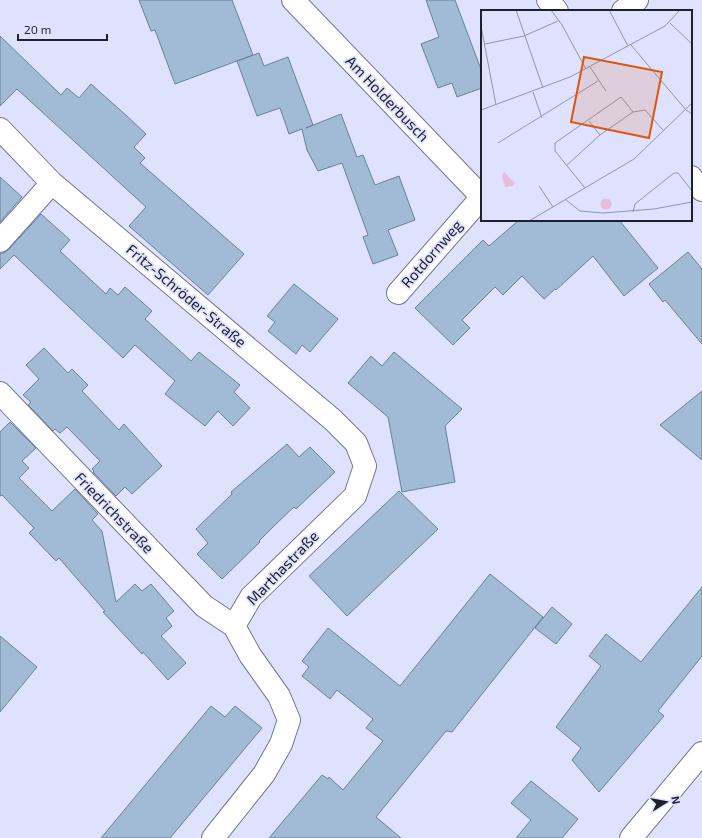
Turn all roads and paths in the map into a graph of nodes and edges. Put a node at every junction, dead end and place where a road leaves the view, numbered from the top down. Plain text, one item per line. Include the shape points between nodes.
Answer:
1 (293, 0) edge
2 (548, 0) edge
3 (637, 0) edge
4 (556, 10) edge
5 (624, 10) edge
6 (0, 129) edge
7 (692, 178) edge
8 (52, 183) junction
9 (702, 190) edge
10 (481, 196) edge
11 (481, 198) edge
12 (0, 241) edge
13 (398, 293) dead end
14 (0, 394) edge
15 (365, 466) joint
16 (234, 626) junction
17 (702, 753) edge
18 (213, 838) edge
19 (631, 838) edge

1 - 10 street, Am Holderbusch
2 - 4 street
3 - 5 street
6 - 8 street, Fritz-Schröder-Straße
7 - 9 street
8 - 12 street
8 - 15 street, Fritz-Schröder-Straße via 333,420 356,443
11 - 13 street, Rotdornweg
14 - 16 street, Friedrichstraße via 204,606
15 - 16 street, Marthastraße via 355,496 251,597
16 - 18 street via 250,655 279,696 289,720 281,744 264,774
17 - 19 street

